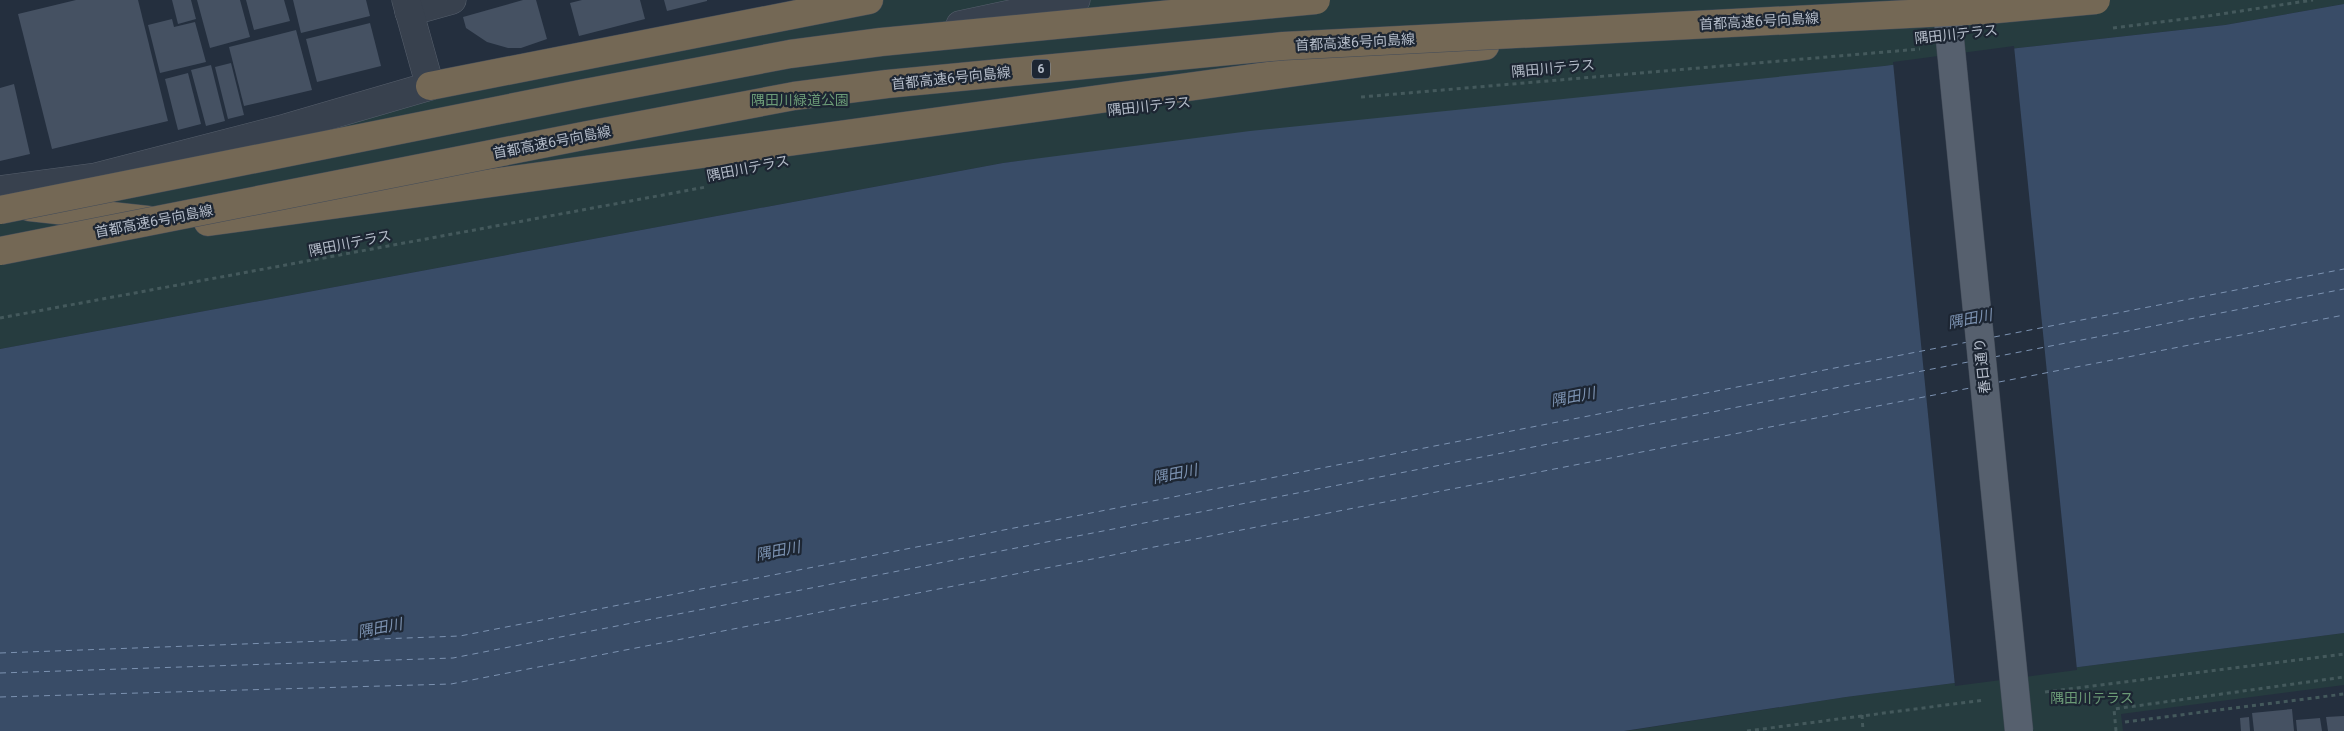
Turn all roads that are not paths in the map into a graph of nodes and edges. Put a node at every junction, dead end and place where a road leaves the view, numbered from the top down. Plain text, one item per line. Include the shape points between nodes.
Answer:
1 (452, 0) edge
2 (870, 0) edge
3 (1076, 0) edge
4 (1316, 0) edge
5 (1946, 0) edge
6 (2096, 0) edge
7 (407, 6) edge
8 (1621, 28) junction
9 (880, 42) junction
10 (430, 86) junction
11 (0, 190) edge
12 (0, 204) edge
13 (0, 210) edge
14 (0, 252) edge
15 (2019, 731) edge

1 - 7 street
2 - 10 highway
3 - 9 street, bridge
4 - 9 highway, bridge
5 - 15 main road, 春日通り, bridge
6 - 8 highway, 首都高速6号向島線 / 6, bridge via 1987,10
7 - 10 street
8 - 12 highway, bridge via 191,224
8 - 14 highway, 首都高速6号向島線 / 6, bridge via 1283,46 794,96
9 - 13 highway, bridge via 790,54 580,94
10 - 11 street via 286,128 96,177

